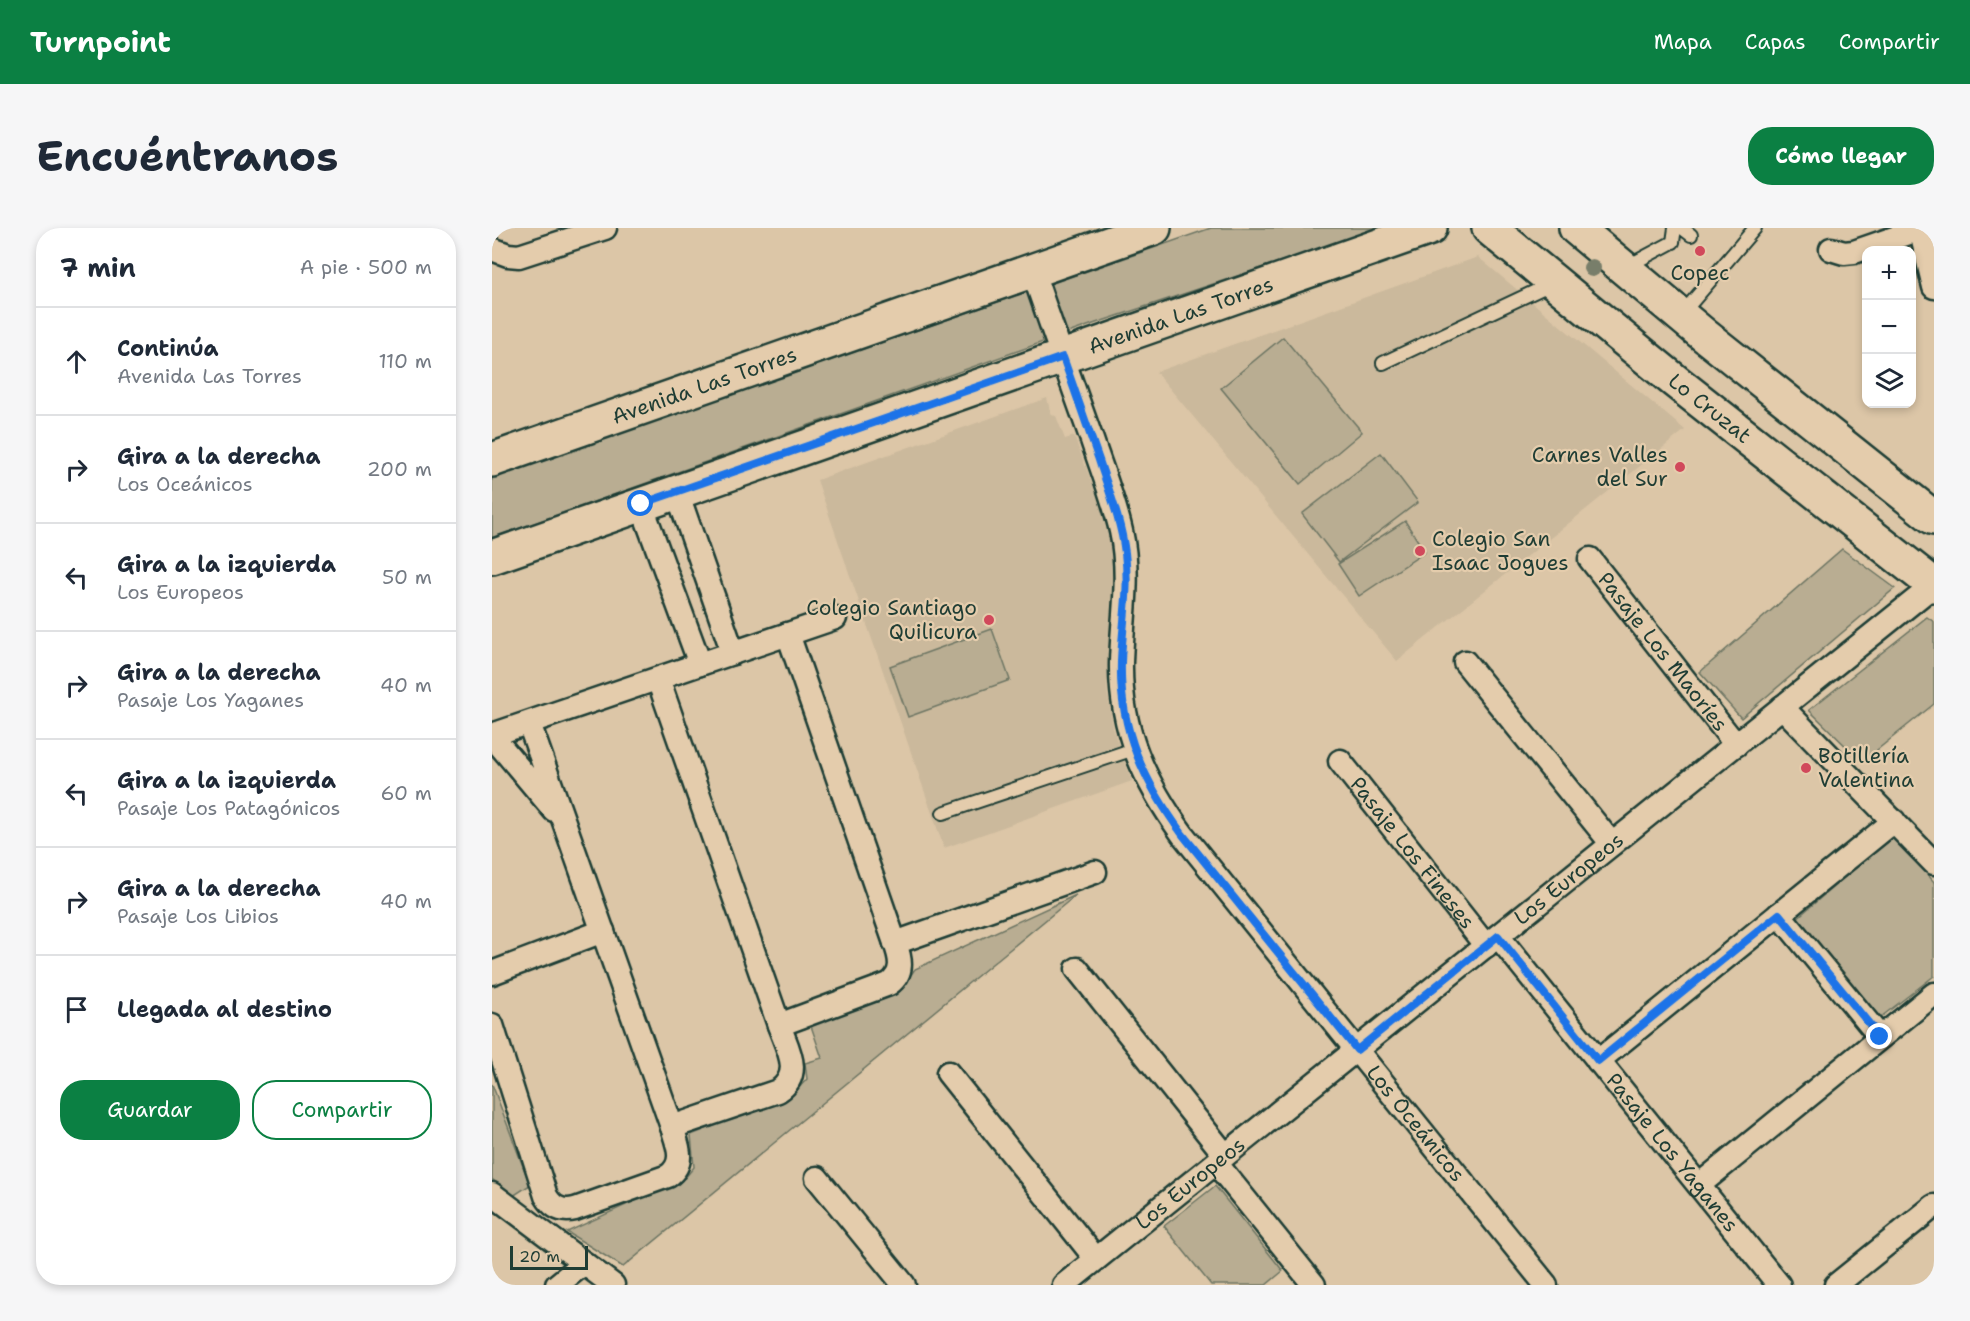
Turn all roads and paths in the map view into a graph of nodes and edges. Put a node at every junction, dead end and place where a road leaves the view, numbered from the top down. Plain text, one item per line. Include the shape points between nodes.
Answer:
1 (605, 228) edge
2 (1154, 228) edge
3 (1430, 228) edge
4 (1489, 228) edge
5 (1675, 228) edge
6 (1755, 228) edge
7 (1921, 228) edge
8 (1589, 234) edge
9 (492, 249) edge
10 (1831, 249) dead end
11 (1623, 268) junction
12 (1033, 272) junction
13 (1554, 282) junction
14 (1934, 287) edge
15 (1681, 316) junction
16 (1063, 357) junction
17 (1383, 363) dead end
18 (492, 460) edge
19 (677, 492) junction
20 (641, 504) junction
21 (1934, 518) edge
22 (492, 557) edge
23 (1590, 559) dead end
24 (1934, 585) edge
25 (835, 618) dead end
26 (788, 634) junction
27 (733, 653) junction
28 (1465, 662) dead end
29 (700, 664) junction
30 (658, 679) junction
31 (1782, 707) junction
32 (529, 723) junction
33 (492, 736) edge
34 (1736, 745) junction
35 (1134, 749) junction
36 (1340, 760) dead end
37 (943, 813) dead end
38 (1894, 821) junction
39 (565, 823) junction
40 (1612, 844) junction
41 (1934, 863) edge
42 (1095, 873) dead end
43 (1779, 914) junction
44 (603, 931) junction
45 (1492, 941) junction
46 (895, 943) junction
47 (1077, 969) dead end
48 (492, 973) edge
49 (1934, 994) edge
50 (492, 1025) edge
51 (779, 1025) junction
52 (1880, 1037) junction
53 (1357, 1050) junction
54 (1598, 1061) junction
55 (948, 1073) dead end
56 (672, 1127) junction
57 (1221, 1159) junction
58 (817, 1178) dead end
59 (1699, 1185) junction
60 (492, 1194) edge
61 (1931, 1216) edge
62 (1096, 1259) junction
63 (584, 1263) junction
64 (557, 1285) edge
65 (613, 1285) edge
66 (904, 1285) edge
67 (1064, 1285) edge
68 (1314, 1285) edge
69 (1546, 1285) edge
70 (1779, 1285) edge
71 (1836, 1285) edge

1 - 9 street via 519,256
2 - 12 street, Avenida Las Torres
3 - 16 street, Avenida Las Torres
4 - 13 street, Lo Cruzat
5 - 11 lane via 1677,245
6 - 15 lane via 1740,238 1710,273
7 - 10 street via 1854,252
7 - 14 street
8 - 11 street
11 - 15 street
12 - 16 street, Los Oceánicos
12 - 18 street, Avenida Las Torres
13 - 17 lane
13 - 24 street, Lo Cruzat
15 - 21 street
16 - 19 street, Avenida Las Torres
16 - 35 street, Los Oceánicos via 1114,507 1125,554 1122,694
19 - 20 street, Avenida Las Torres
19 - 27 street
20 - 22 street, Avenida Las Torres
20 - 29 street
23 - 34 street, Pasaje Los Maoríes
24 - 31 street, Los Europeos
25 - 26 street
26 - 27 street
26 - 46 street
27 - 29 street
28 - 40 street
29 - 30 street
30 - 32 street
30 - 51 street
31 - 34 street, Los Europeos
31 - 38 street
32 - 33 street
32 - 39 street
33 - 39 street
34 - 40 street, Los Europeos
35 - 37 lane
35 - 53 street, Los Oceánicos via 1155,793 1183,835
36 - 45 street, Pasaje Los Fineses
38 - 41 street
38 - 43 street
39 - 44 street
40 - 45 street, Los Europeos
42 - 46 street
43 - 52 street
43 - 54 street
44 - 48 street
44 - 56 street
45 - 53 street, Los Europeos
45 - 54 street, Pasaje Los Yaganes
46 - 51 street via 901,960 895,980
47 - 57 street
49 - 52 street
50 - 56 street via 546,1196 559,1209 575,1209 668,1176 680,1159
51 - 56 street via 792,1064 785,1087
52 - 59 street
53 - 57 street, Los Europeos
53 - 69 street, Los Oceánicos
54 - 59 street, Pasaje Los Yaganes
55 - 62 street
57 - 62 street, Los Europeos
57 - 68 street
58 - 66 street
59 - 70 street, Pasaje Los Yaganes
60 - 63 street
61 - 71 street
62 - 67 street, Los Europeos
63 - 64 street
63 - 65 street

